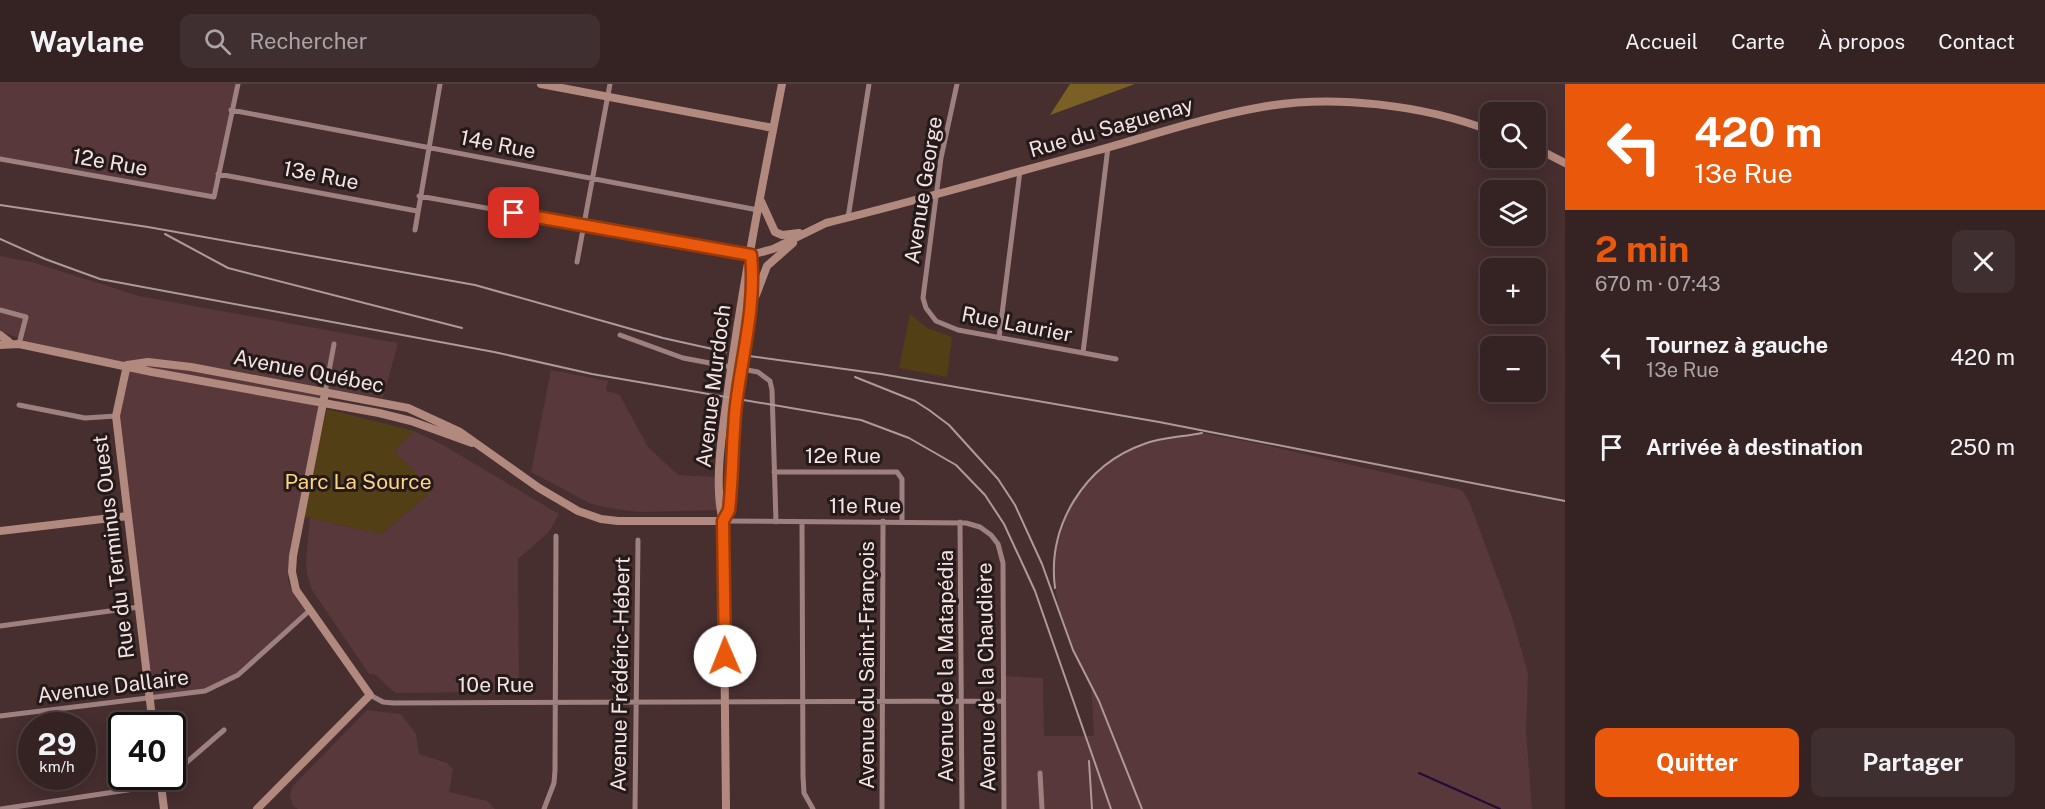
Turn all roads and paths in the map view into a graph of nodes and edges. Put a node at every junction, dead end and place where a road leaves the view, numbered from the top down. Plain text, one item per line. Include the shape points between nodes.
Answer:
1 (238, 84) edge
2 (440, 84) edge
3 (541, 84) edge
4 (610, 84) edge
5 (782, 84) edge
6 (869, 84) edge
7 (957, 84) edge
8 (609, 97) junction
9 (231, 110) junction
10 (773, 128) junction
11 (1480, 128) edge
12 (1108, 147) junction
13 (428, 148) junction
14 (1546, 153) edge
15 (0, 159) edge
16 (1565, 163) edge
17 (1020, 171) junction
18 (218, 174) junction
19 (593, 179) junction
20 (936, 194) junction
21 (419, 196) junction
22 (760, 200) junction
23 (758, 210) junction
24 (417, 211) junction
25 (848, 218) junction
26 (584, 226) junction
27 (415, 230) dead end
28 (812, 230) junction
29 (751, 255) junction
30 (577, 262) dead end
31 (923, 302) joint
32 (0, 310) edge
33 (751, 314) junction
34 (0, 335) edge
35 (620, 335) dead end
36 (999, 338) junction
37 (9, 342) junction
38 (19, 344) junction
39 (334, 344) dead end
40 (0, 345) edge
41 (1083, 353) junction
42 (1116, 359) dead end
43 (127, 365) junction
44 (326, 393) junction
45 (323, 403) junction
46 (19, 405) dead end
47 (116, 416) junction
48 (475, 444) junction
49 (774, 472) junction
50 (128, 516) junction
51 (723, 521) junction
52 (883, 521) junction
53 (902, 521) junction
54 (776, 522) junction
55 (802, 522) junction
56 (960, 522) junction
57 (0, 531) edge
58 (556, 536) dead end
59 (638, 540) dead end
60 (998, 544) joint
61 (139, 607) junction
62 (309, 610) junction
63 (0, 626) edge
64 (370, 695) junction
65 (149, 699) junction
66 (725, 701) junction
67 (803, 701) junction
68 (882, 701) junction
69 (961, 701) junction
70 (1003, 701) junction
71 (555, 702) junction
72 (636, 702) junction
73 (151, 712) edge
74 (0, 716) edge
75 (224, 730) dead end
76 (186, 763) edge
77 (1040, 773) dead end
78 (109, 790) edge
79 (161, 790) edge
80 (1, 809) edge
81 (164, 809) edge
82 (259, 809) edge
83 (544, 809) edge
84 (635, 809) edge
85 (726, 809) edge
86 (813, 809) edge
87 (882, 809) edge
88 (962, 809) edge
89 (1004, 809) edge
90 (1042, 809) edge

1 - 9 street
2 - 13 street
3 - 8 main road
4 - 8 street
5 - 10 main road, Avenue Murdoch
6 - 25 street
7 - 20 street, Avenue George
8 - 10 main road
8 - 19 street
9 - 13 street, 14e Rue
9 - 18 street
10 - 22 main road, Avenue Murdoch
11 - 12 main road, Rue du Saguenay via 1415,110 1309,102 1216,117
12 - 17 main road, Rue du Saguenay
12 - 41 street
13 - 19 street, 14e Rue
13 - 21 street
14 - 16 main road
15 - 18 street, 12e Rue via 214,197
17 - 20 main road, Rue du Saguenay
17 - 36 street
18 - 24 street, 13e Rue
19 - 23 street, 14e Rue
19 - 26 street
20 - 25 main road, Rue du Saguenay
20 - 31 street, Avenue George
21 - 24 street
21 - 26 street
22 - 23 main road, Avenue Murdoch
22 - 28 main road via 775,232 794,234
23 - 29 main road, Avenue Murdoch
24 - 27 street
25 - 28 main road, Rue du Saguenay
26 - 29 street
26 - 30 street
28 - 29 main road, Rue du Saguenay
28 - 33 main road via 767,266
29 - 33 main road, Avenue Murdoch
29 - 51 main road, Avenue Murdoch via 722,438
31 - 36 street, Rue Laurier via 941,324
32 - 38 street via 26,316
33 - 51 main road, Avenue Murdoch via 735,412 729,510
34 - 37 main road, Avenue Québec
35 - 49 street via 683,358 763,374 772,386
36 - 41 street, Rue Laurier
37 - 38 main road, Avenue Québec
37 - 40 main road, Avenue Québec
38 - 43 main road, Avenue Québec
39 - 44 street
41 - 42 street, Rue Laurier
43 - 44 main road, Avenue Québec via 148,362 191,367
43 - 45 main road, Avenue Québec
43 - 47 main road, Rue du Terminus Ouest
44 - 45 main road
44 - 48 main road, Avenue Québec via 422,413
45 - 48 main road, Avenue Québec via 402,418
45 - 62 main road via 292,572 296,590
46 - 47 street via 85,418
47 - 50 main road, Rue du Terminus Ouest
48 - 51 main road, Avenue Québec via 564,504 601,519
49 - 53 street, 12e Rue via 897,472 902,479
49 - 54 street
50 - 57 main road
50 - 61 main road, Rue du Terminus Ouest
51 - 54 street, 11e Rue
51 - 66 main road, Avenue Murdoch
52 - 53 street, 11e Rue
52 - 55 street, 11e Rue
52 - 68 street, Avenue du Saint-François
53 - 56 street, 11e Rue
54 - 55 street, 11e Rue
55 - 67 street
56 - 60 street, 11e Rue via 980,527
56 - 69 street, Avenue de la Matapédia
58 - 71 street
59 - 72 street, Avenue Frédéric-Hébert
60 - 70 street, Avenue de la Chaudière via 1003,562
61 - 63 street
61 - 65 main road, Rue du Terminus Ouest
62 - 64 main road
62 - 65 street, Avenue Dallaire via 222,685
64 - 71 street, 10e Rue via 393,703
64 - 82 main road
65 - 73 main road, Rue du Terminus Ouest
65 - 74 street, Avenue Dallaire
66 - 67 street, 10e Rue
66 - 72 street, 10e Rue
66 - 85 main road, Avenue Murdoch
67 - 68 street, 10e Rue
67 - 86 street via 803,786
68 - 69 street, 10e Rue
68 - 87 street, Avenue du Saint-François
69 - 70 street, 10e Rue
69 - 88 street, Avenue de la Matapédia
70 - 89 street, Avenue de la Chaudière
71 - 72 street, 10e Rue
71 - 83 street via 554,783
72 - 84 street, Avenue Frédéric-Hébert
75 - 76 street
77 - 90 street
78 - 80 street
79 - 81 main road

